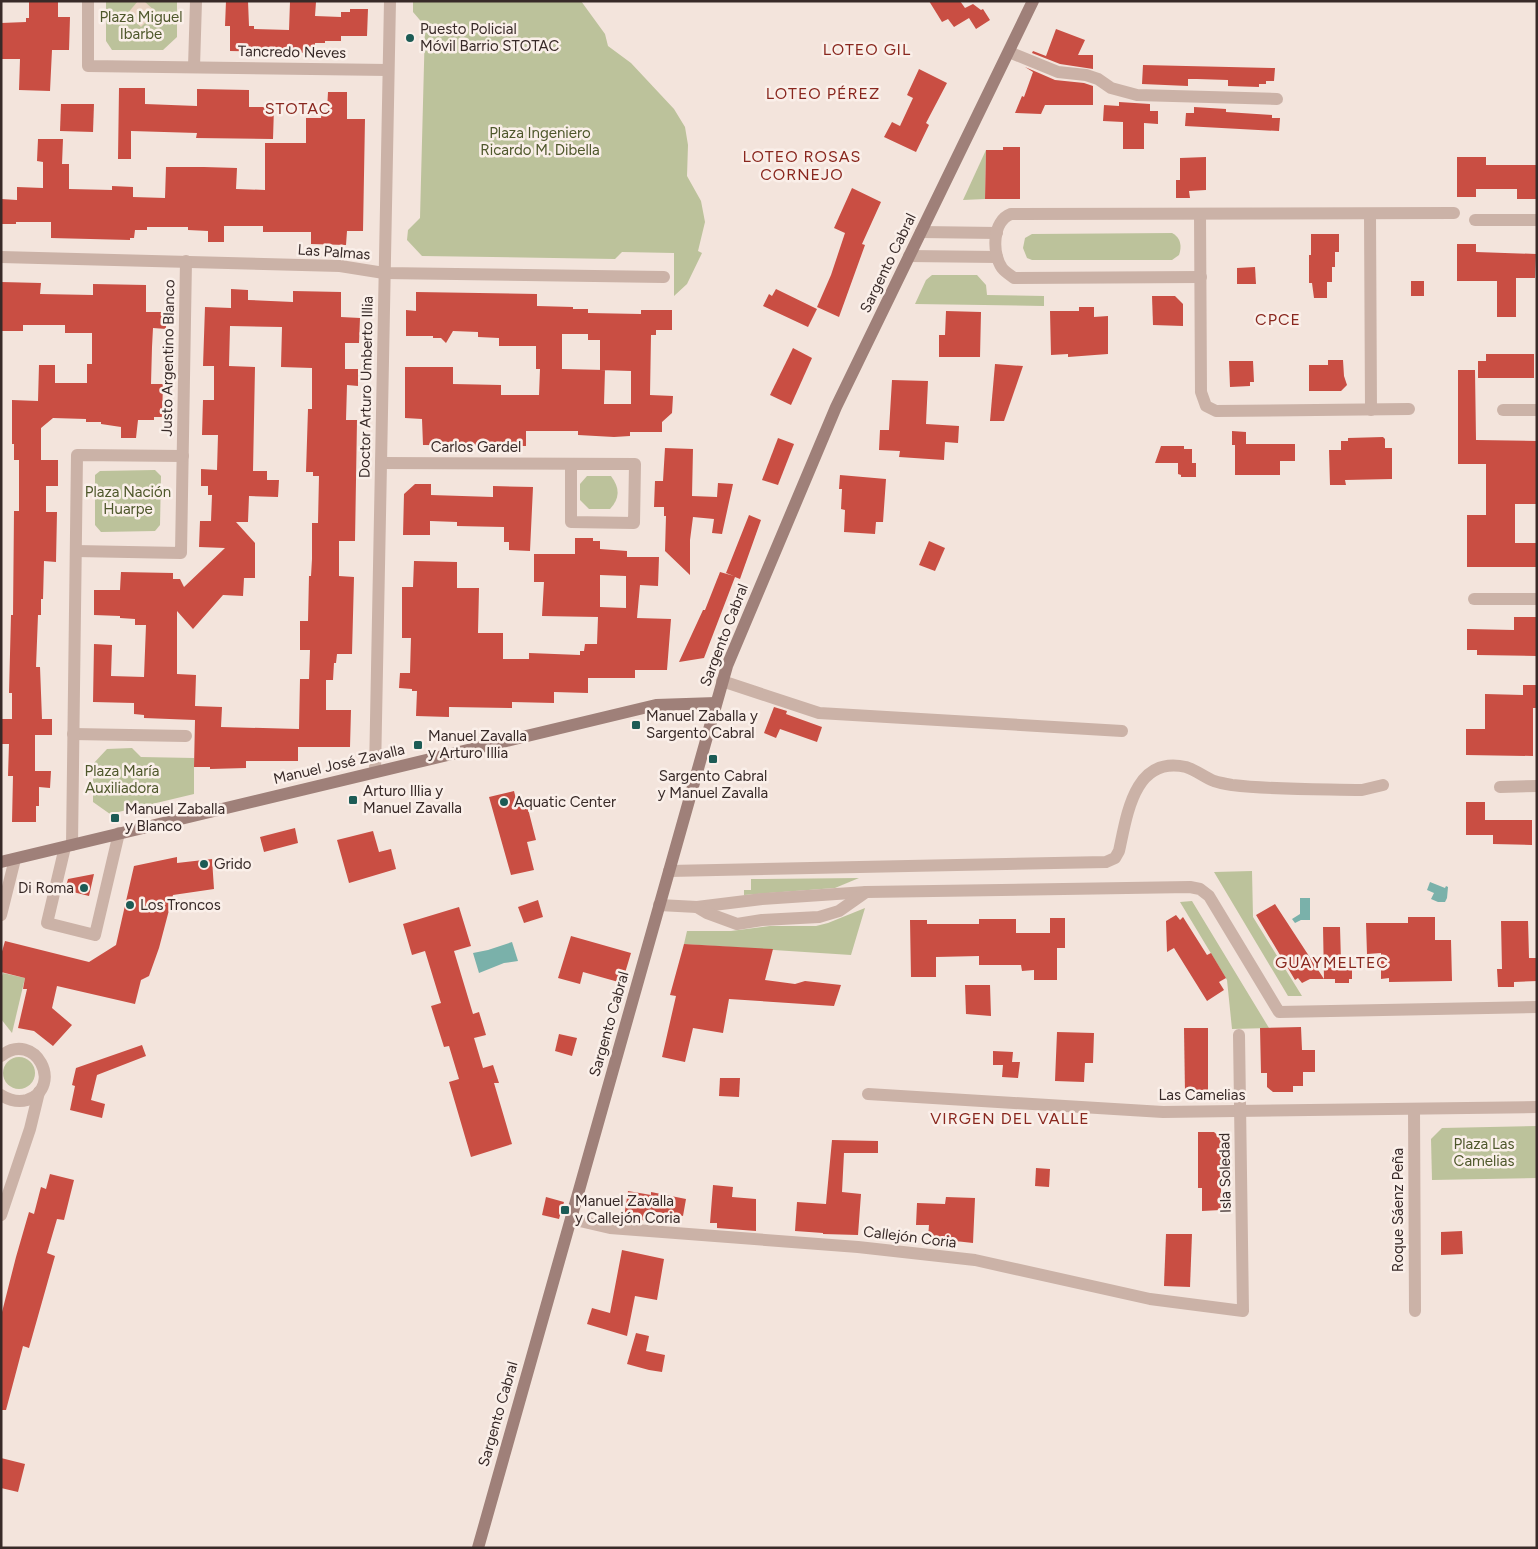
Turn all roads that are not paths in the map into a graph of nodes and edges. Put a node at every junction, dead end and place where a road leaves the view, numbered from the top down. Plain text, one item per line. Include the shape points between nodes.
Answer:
1 (88, 1) edge
2 (196, 1) edge
3 (390, 1) edge
4 (1033, 1) edge
5 (1009, 52) junction
6 (194, 68) junction
7 (388, 70) junction
8 (1277, 100) dead end
9 (1454, 213) dead end
10 (1200, 214) junction
11 (1370, 214) junction
12 (1475, 220) dead end
13 (1537, 220) edge
14 (921, 232) junction
15 (997, 232) junction
16 (909, 256) junction
17 (1, 257) edge
18 (997, 257) junction
19 (186, 261) junction
20 (384, 273) junction
21 (664, 277) dead end
22 (1201, 277) junction
23 (1409, 409) dead end
24 (1371, 410) junction
25 (1502, 410) dead end
26 (1537, 410) edge
27 (183, 456) junction
28 (380, 463) junction
29 (571, 464) junction
30 (76, 551) junction
31 (1474, 599) dead end
32 (1537, 599) edge
33 (722, 681) junction
34 (716, 703) junction
35 (1122, 730) dead end
36 (73, 734) junction
37 (186, 736) dead end
38 (375, 772) junction
39 (1383, 785) dead end
40 (1537, 786) edge
41 (1500, 787) dead end
42 (119, 833) junction
43 (68, 846) junction
44 (15, 859) junction
45 (1, 862) edge
46 (669, 871) junction
47 (866, 892) junction
48 (659, 905) junction
49 (697, 907) junction
50 (1, 915) edge
51 (1537, 1007) edge
52 (1239, 1034) dead end
53 (4, 1052) edge
54 (39, 1092) junction
55 (868, 1094) dead end
56 (1, 1095) edge
57 (1537, 1107) edge
58 (1414, 1109) junction
59 (1240, 1112) junction
60 (1, 1216) edge
61 (571, 1219) junction
62 (1415, 1311) dead end
63 (1243, 1312) joint
64 (478, 1548) edge

1 - 6 street, Tancredo Neves via 88,66
2 - 6 street
3 - 7 street, Doctor Arturo Umberto Illia
4 - 5 main road, Sargento Cabral
5 - 8 street via 1058,72 1086,75 1111,88 1137,95
5 - 14 main road, Sargento Cabral
6 - 7 street, Tancredo Neves
7 - 20 street, Doctor Arturo Umberto Illia
9 - 11 street
10 - 11 street
10 - 15 street via 1011,214 1002,220
10 - 22 street
11 - 24 street
12 - 13 street
14 - 15 street
14 - 16 main road, Sargento Cabral
15 - 18 street
16 - 18 street
16 - 33 main road, Sargento Cabral via 836,407
17 - 19 street, Las Palmas
18 - 22 street via 1014,278
19 - 20 street, Las Palmas via 340,266
19 - 27 street, Justo Argentino Blanco
20 - 21 street, Las Palmas
20 - 28 street, Doctor Arturo Umberto Illia
22 - 24 street via 1201,392 1206,406 1216,411
23 - 24 street
25 - 26 street
27 - 30 street, Justo Argentino Blanco via 77,455
27 - 30 street, Justo Argentino Blanco via 181,553
28 - 29 street, Carlos Gardel
28 - 38 street, Doctor Arturo Umberto Illia
29 - 29 street, Carlos Gardel via 571,522 634,524 635,464
30 - 36 street, Justo Argentino Blanco
31 - 32 street
33 - 34 main road, Sargento Cabral
33 - 35 street via 819,713
34 - 38 main road, Manuel José Zavalla via 656,705
34 - 46 main road, Sargento Cabral
36 - 37 street
36 - 43 street, Justo Argentino Blanco
38 - 42 main road, Manuel José Zavalla
39 - 46 street via 1362,790 1235,785 1174,766 1161,768 1141,782 1130,801 1119,851 1115,858 1106,862
40 - 41 street
42 - 43 main road, Manuel José Zavalla
42 - 43 street, Justo Argentino Blanco via 95,935 47,923
43 - 44 main road, Manuel José Zavalla
44 - 45 main road, Manuel José Zavalla
44 - 50 street
46 - 48 main road, Sargento Cabral
47 - 49 street
47 - 49 street via 839,911 819,917 737,924
47 - 51 street via 1190,887 1209,896 1279,1012
48 - 49 street
48 - 61 main road, Sargento Cabral
52 - 59 street, Isla Soledad
53 - 54 street via 26,1050 40,1060 45,1076
54 - 56 street via 32,1098 15,1102
54 - 60 street
55 - 59 street, Las Camelias via 1163,1112
57 - 58 street, Las Camelias
58 - 59 street, Las Camelias
58 - 62 street, Roque Sáenz Peña
59 - 63 street, Isla Soledad
61 - 63 street, Callejón Coria via 610,1228 858,1247 975,1260 1150,1299
61 - 64 main road, Sargento Cabral

